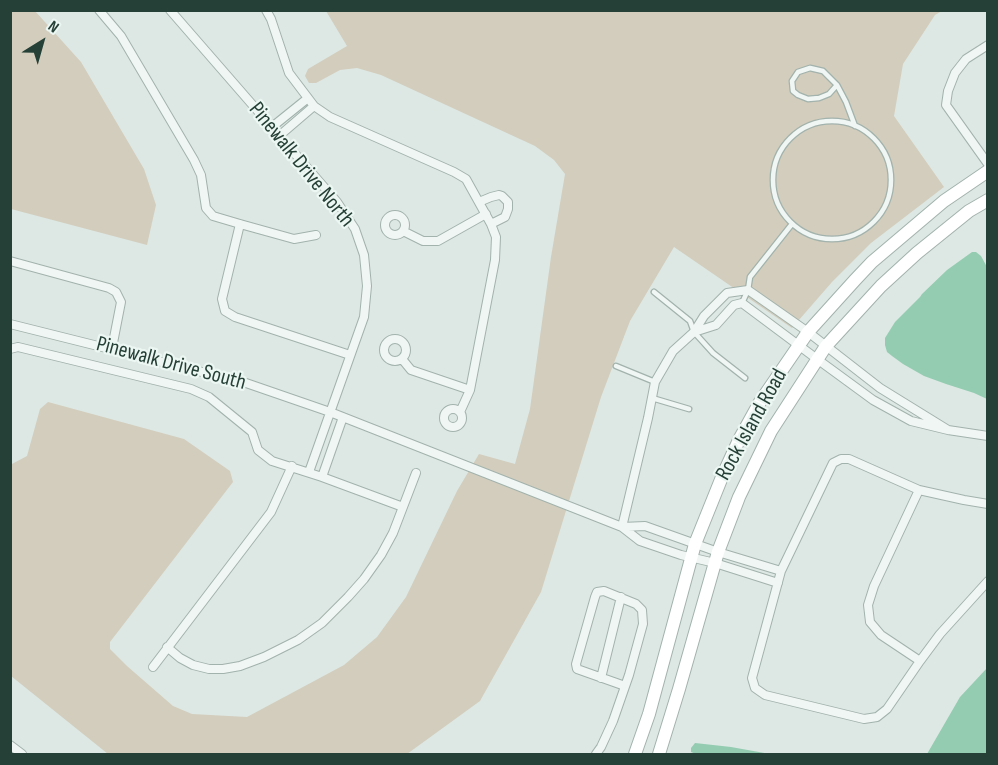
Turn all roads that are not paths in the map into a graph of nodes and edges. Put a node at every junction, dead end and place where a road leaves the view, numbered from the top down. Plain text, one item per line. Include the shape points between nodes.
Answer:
1 (99, 10) edge
2 (170, 10) edge
3 (266, 10) edge
4 (987, 45) edge
5 (837, 85) junction
6 (308, 98) junction
7 (314, 105) junction
8 (855, 126) junction
9 (272, 127) junction
10 (279, 135) junction
11 (987, 146) edge
12 (978, 151) junction
13 (987, 164) edge
14 (987, 171) edge
15 (987, 200) edge
16 (479, 202) junction
17 (486, 214) junction
18 (240, 224) junction
19 (490, 224) junction
20 (792, 224) junction
21 (403, 231) dead end
22 (316, 236) dead end
23 (10, 261) edge
24 (748, 290) junction
25 (654, 292) dead end
26 (742, 303) junction
27 (10, 324) edge
28 (694, 332) junction
29 (808, 332) junction
30 (799, 345) junction
31 (826, 346) junction
32 (112, 348) junction
33 (10, 350) edge
34 (351, 355) junction
35 (402, 359) dead end
36 (817, 359) junction
37 (616, 366) dead end
38 (745, 378) dead end
39 (655, 382) junction
40 (470, 390) junction
41 (652, 398) junction
42 (690, 410) dead end
43 (330, 412) junction
44 (460, 412) dead end
45 (343, 417) junction
46 (948, 430) junction
47 (987, 436) edge
48 (292, 466) junction
49 (309, 472) junction
50 (416, 473) dead end
51 (322, 477) junction
52 (919, 490) junction
53 (987, 504) edge
54 (403, 507) junction
55 (622, 527) junction
56 (695, 544) junction
57 (716, 557) junction
58 (692, 558) junction
59 (781, 571) junction
60 (987, 582) edge
61 (778, 583) junction
62 (621, 597) junction
63 (167, 647) junction
64 (920, 661) junction
65 (153, 667) dead end
66 (601, 678) junction
67 (625, 686) junction
68 (10, 745) edge
69 (22, 754) edge
70 (596, 754) edge
71 (635, 754) edge
72 (659, 754) edge

1 - 18 street via 121,36 194,160 206,207 213,216
2 - 9 street, Pinewalk Drive North
3 - 6 street via 289,73
4 - 12 street via 966,59 955,73 946,105
5 - 5 lane via 823,71 810,68 798,72 792,81 792,91 808,99 819,98
5 - 8 lane
6 - 7 street
6 - 9 street
7 - 10 street
7 - 16 street via 330,117 466,179
8 - 20 lane via 826,121 806,126 789,138 779,153 772,175 774,195
8 - 20 lane via 878,142 888,159 892,177 890,196 882,213 853,237 834,240 815,238
9 - 10 street, Pinewalk Drive North
10 - 34 street, Pinewalk Drive North via 337,202 355,229 364,255 364,317
11 - 12 street
12 - 13 street
14 - 29 main road, Rock Island Road via 944,201 872,262
15 - 31 main road, Rock Island Road via 917,253
16 - 17 street
16 - 19 street via 499,195 508,202 505,217
17 - 19 street
17 - 21 street via 438,241 423,241
18 - 22 street via 294,239
18 - 34 street via 222,299 225,311
19 - 40 street via 496,237 495,260
20 - 24 lane via 750,277
23 - 32 street via 116,292 122,302
24 - 26 lane
24 - 28 street via 727,293
24 - 29 street
25 - 28 lane via 690,321
26 - 28 street via 734,305 716,326
26 - 30 street
27 - 32 street, Pinewalk Drive South
28 - 38 lane
28 - 39 street via 673,351
29 - 30 main road, Rock Island Road
29 - 31 street
30 - 36 street
30 - 56 main road, Rock Island Road via 739,440
31 - 36 main road, Rock Island Road
31 - 46 street via 880,388
32 - 43 street, Pinewalk Drive South via 246,383
33 - 48 street, Pinewalk Drive South via 18,347 191,389 209,397 252,432 258,450 272,460
34 - 43 street, Pinewalk Drive North
35 - 40 street via 411,370
36 - 46 street via 873,400 911,421
36 - 57 main road, Rock Island Road via 771,431
37 - 39 lane
39 - 41 street
40 - 44 street
41 - 42 lane
41 - 55 street
43 - 45 street, Pinewalk Drive South
43 - 49 street
45 - 51 street
45 - 55 street, Pinewalk Drive South
46 - 47 street
48 - 49 street, Pinewalk Drive South
48 - 63 street via 271,512
49 - 51 street, Pinewalk Drive South
50 - 54 street
51 - 54 street, Pinewalk Drive South
52 - 53 street
52 - 59 street via 849,459 833,463
52 - 64 street via 868,605 870,622 880,635
54 - 63 street via 393,533 364,579 322,623 298,640 264,657 223,669 193,665
55 - 56 street, Pinewalk Drive South via 645,526
55 - 58 street, Pinewalk Drive South via 640,541
56 - 57 street, Pinewalk Drive South
56 - 58 main road, Rock Island Road
57 - 58 street, Pinewalk Drive South
57 - 59 street
57 - 61 street
57 - 72 main road, Rock Island Road
58 - 71 main road, Rock Island Road
59 - 61 street
60 - 64 street
61 - 64 street via 752,678 755,688 765,695 864,719 877,717
62 - 66 street
62 - 66 street via 597,592 576,664 581,672
62 - 67 street via 642,610 643,624
63 - 65 street
66 - 67 street
67 - 70 street
68 - 69 street

